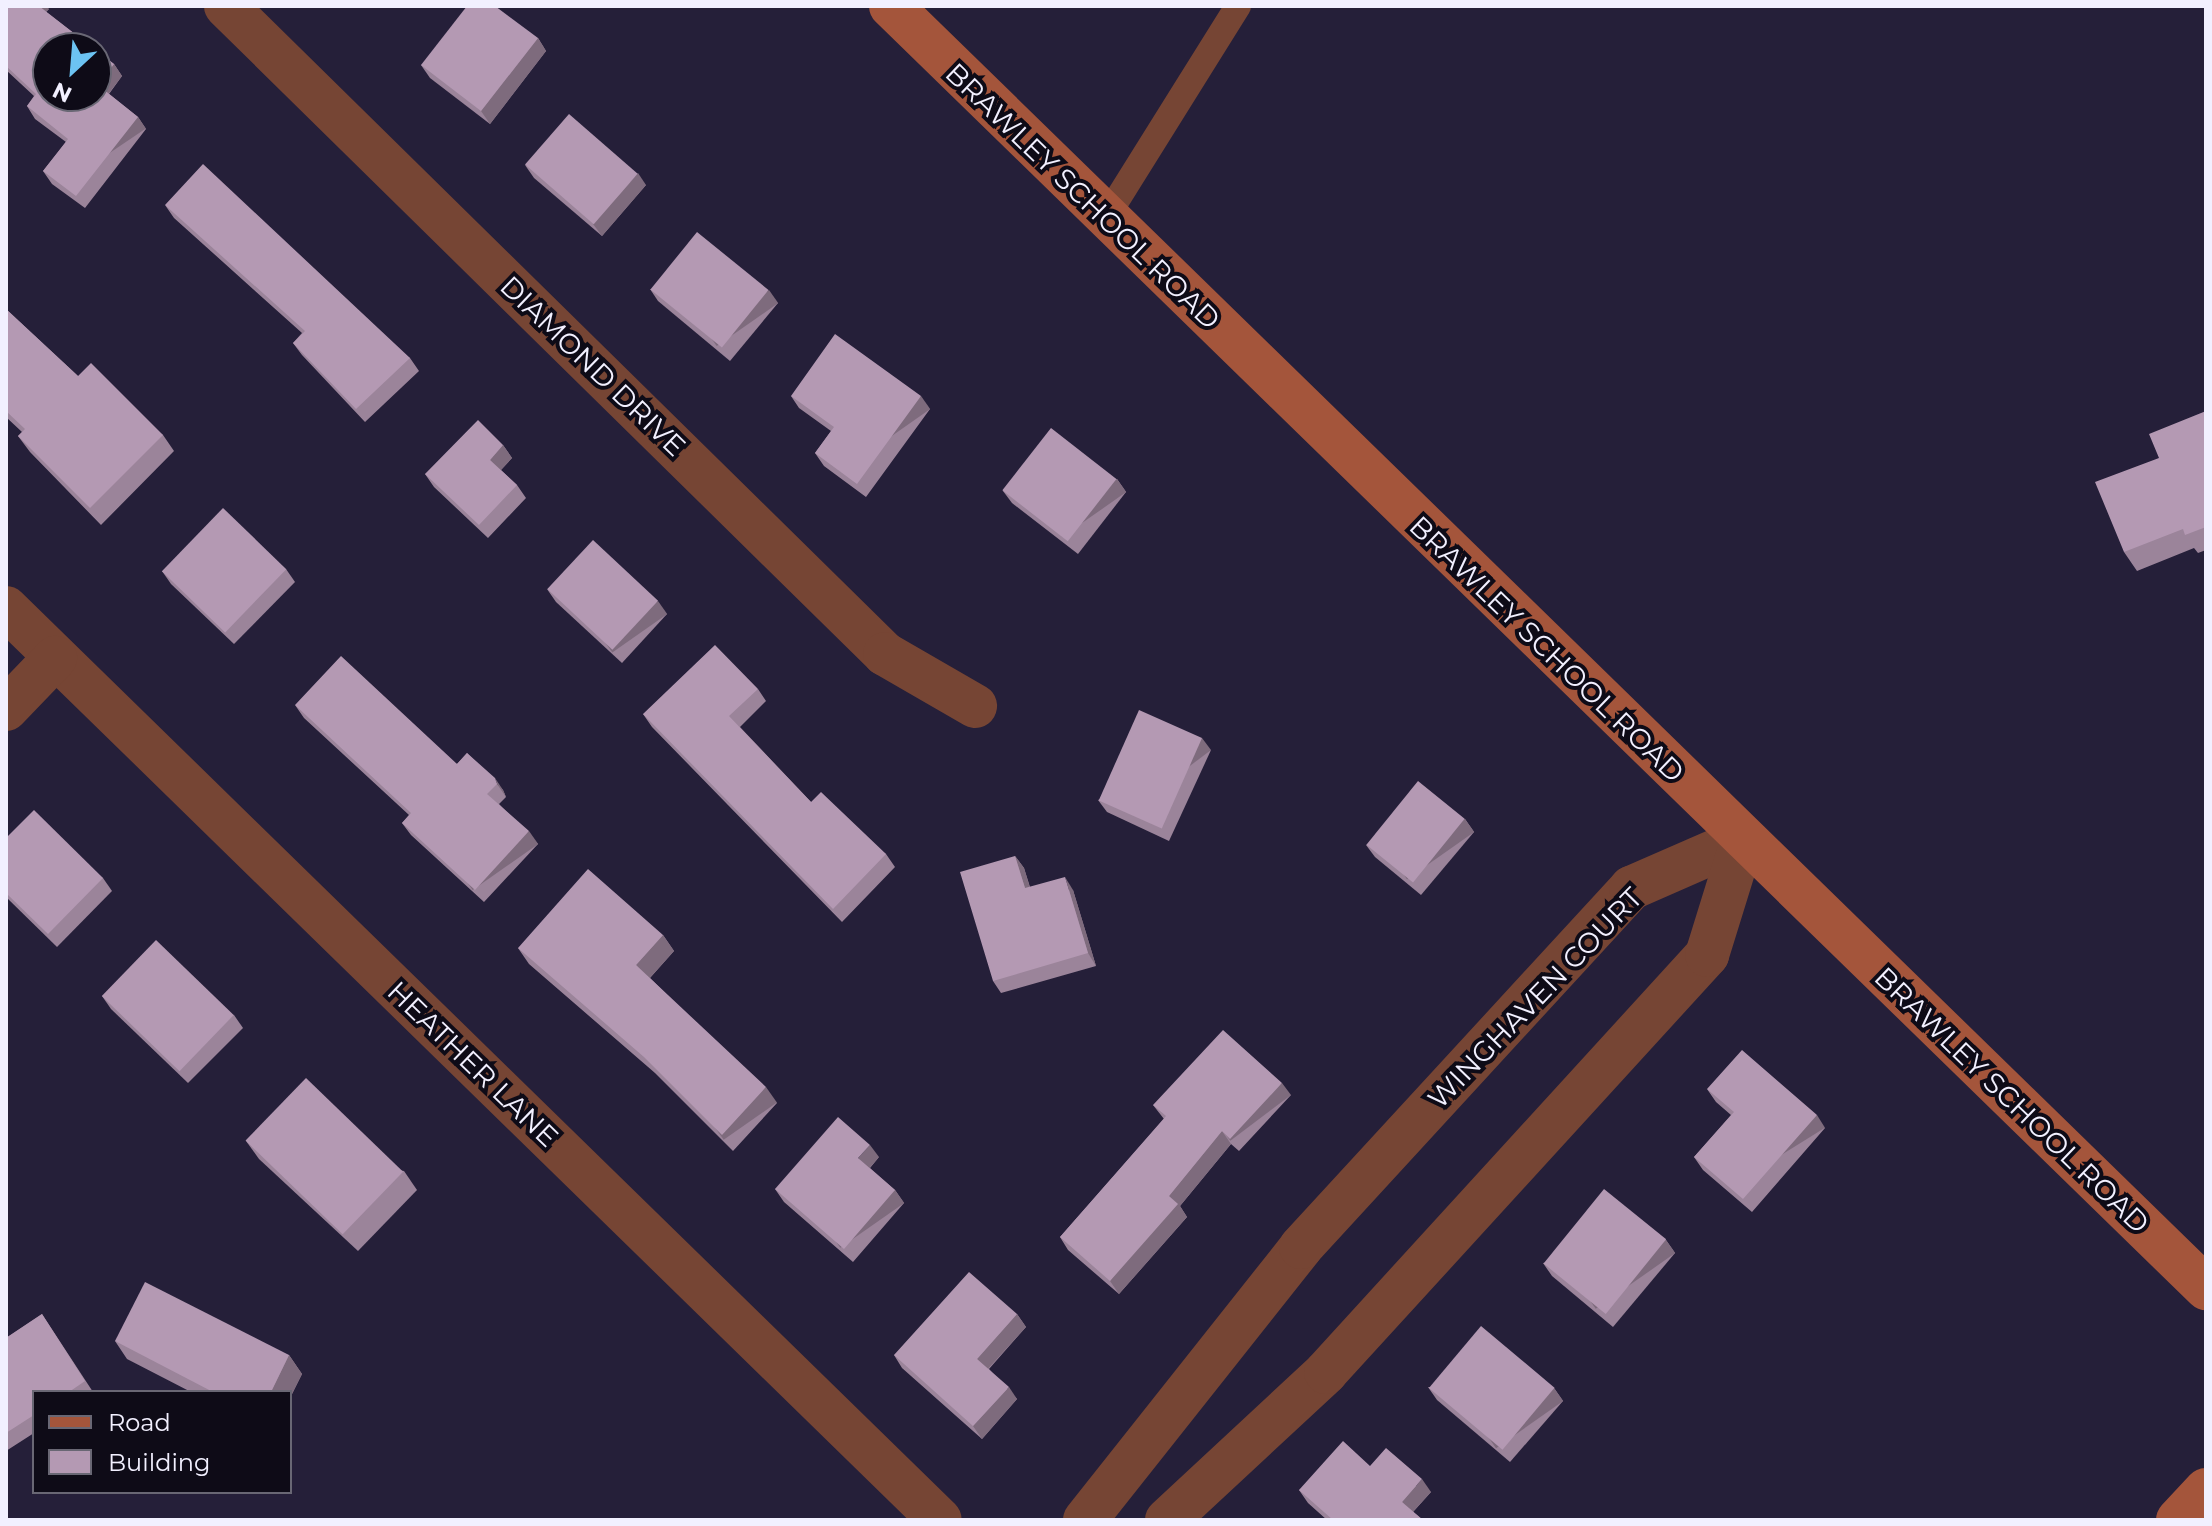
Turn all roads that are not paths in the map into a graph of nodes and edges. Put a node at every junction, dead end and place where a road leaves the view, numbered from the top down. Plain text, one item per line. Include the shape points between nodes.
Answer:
1 (226, 6) edge
2 (891, 6) edge
3 (1238, 6) edge
4 (1105, 219) junction
5 (6, 608) edge
6 (55, 658) junction
7 (975, 706) dead end
8 (6, 709) edge
9 (1743, 839) junction
10 (2206, 1288) edge
11 (2206, 1490) edge
12 (940, 1520) edge
13 (1085, 1520) edge
14 (1167, 1520) edge
15 (2178, 1520) edge

1 - 7 street, DIAMOND DRIVE via 885,654
2 - 4 main road, BRAWLEY SCHOOL ROAD
3 - 4 lane
4 - 9 main road, BRAWLEY SCHOOL ROAD
5 - 6 street, HEATHER LANE
6 - 8 street
6 - 12 street, HEATHER LANE
9 - 10 main road, BRAWLEY SCHOOL ROAD
9 - 13 street, WINGHAVEN COURT via 1631,888 1301,1247
9 - 14 street via 1707,955 1326,1372
11 - 15 main road

